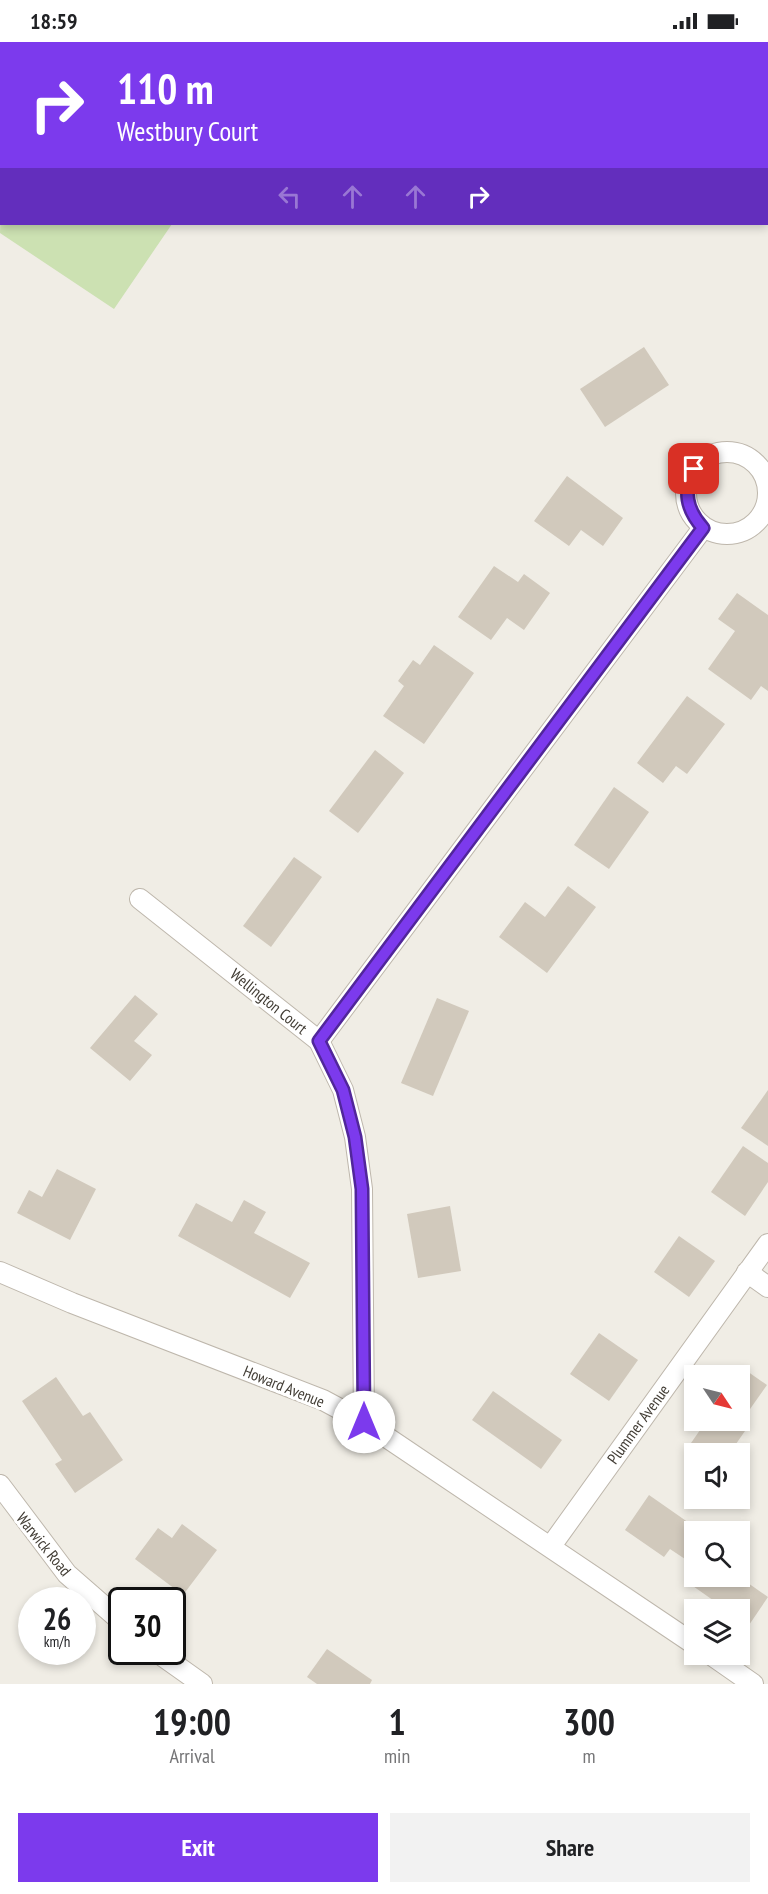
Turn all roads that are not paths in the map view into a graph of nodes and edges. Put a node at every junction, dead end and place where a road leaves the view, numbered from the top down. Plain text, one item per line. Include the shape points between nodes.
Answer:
1 (703, 528) junction
2 (140, 899) dead end
3 (319, 1041) junction
4 (768, 1244) edge
5 (0, 1272) edge
6 (747, 1272) junction
7 (768, 1287) edge
8 (364, 1422) junction
9 (0, 1485) edge
10 (551, 1546) junction
11 (108, 1610) edge
12 (684, 1637) edge
13 (175, 1665) edge
14 (726, 1665) edge
15 (202, 1684) edge
16 (753, 1684) edge

1 - 1 street via 689,509 686,496 694,469 704,459 731,452 755,463 768,486 768,499 757,522 733,534
1 - 3 street
2 - 3 street, Wellington Court
3 - 8 street, Wellington Court via 343,1090 362,1189
4 - 6 street, Plummer Avenue
5 - 8 street, Howard Avenue via 322,1400
6 - 7 street
6 - 10 street, Plummer Avenue
8 - 10 street, Howard Avenue
9 - 11 street, Warwick Road via 67,1574
10 - 12 street, Howard Avenue
13 - 15 street
14 - 16 street

